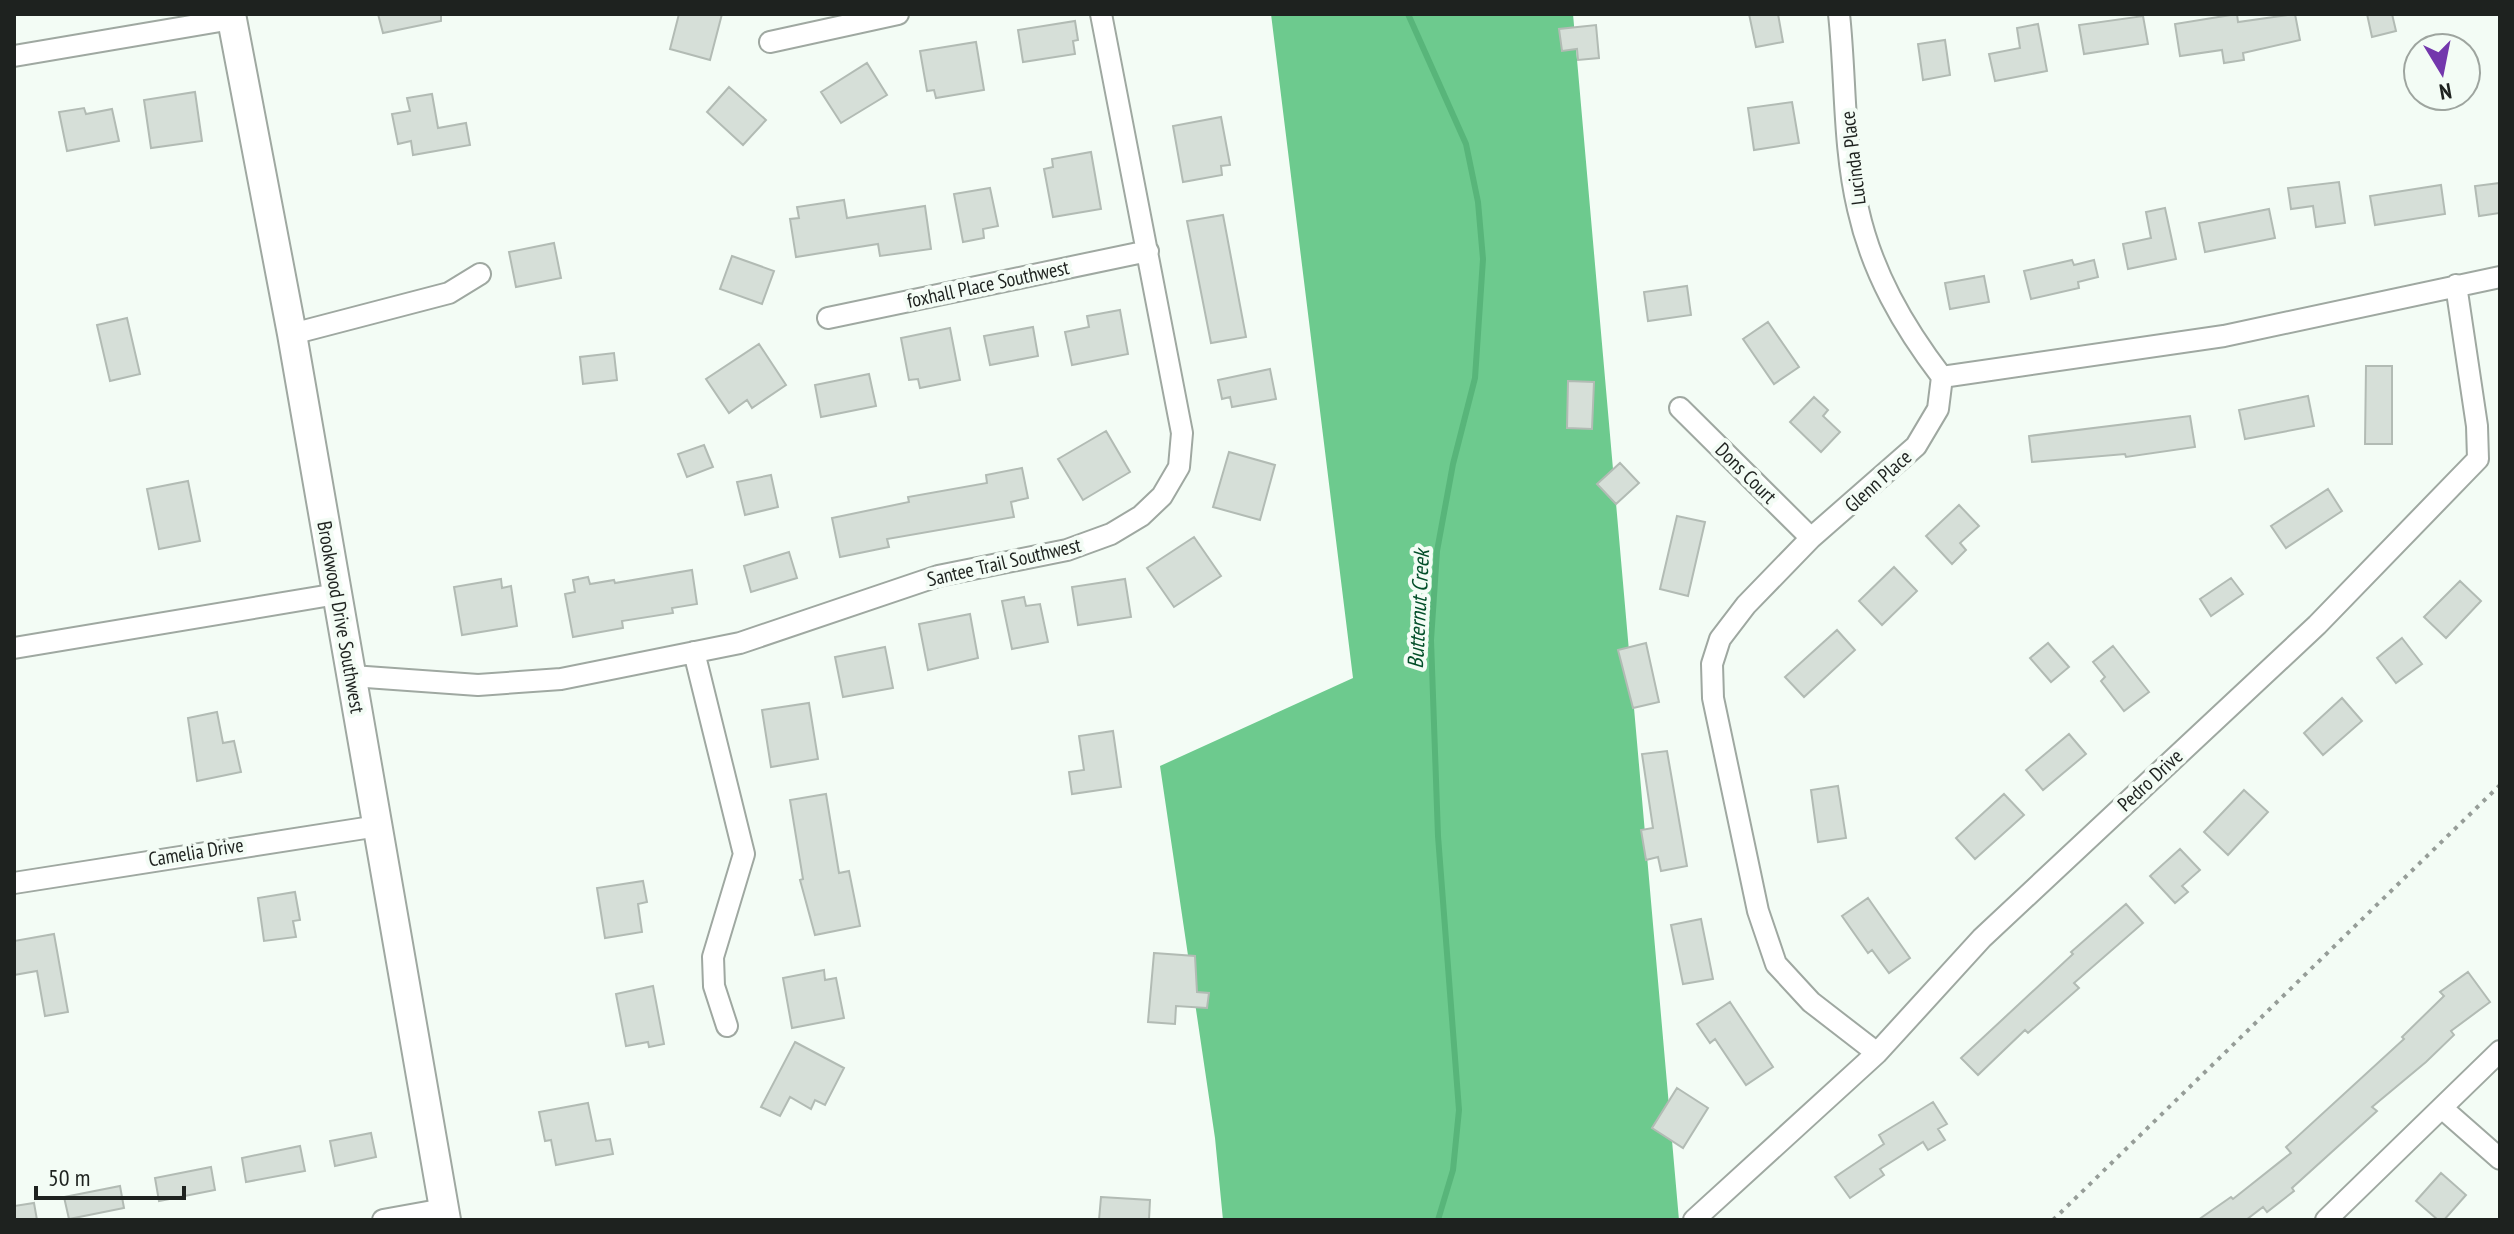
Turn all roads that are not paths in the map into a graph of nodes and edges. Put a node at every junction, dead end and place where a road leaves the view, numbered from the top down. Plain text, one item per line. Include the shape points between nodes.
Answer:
1 (898, 14) edge
2 (1101, 14) edge
3 (1839, 14) edge
4 (232, 17) edge
5 (770, 42) dead end
6 (14, 56) edge
7 (1148, 251) junction
8 (480, 274) dead end
9 (2500, 277) edge
10 (2456, 285) junction
11 (828, 318) dead end
12 (292, 334) junction
13 (1942, 377) junction
14 (1680, 408) dead end
15 (1811, 538) junction
16 (337, 594) junction
17 (14, 648) edge
18 (694, 652) junction
19 (352, 676) junction
20 (378, 826) junction
21 (14, 883) edge
22 (727, 1026) dead end
23 (2500, 1051) edge
24 (1877, 1053) junction
25 (2442, 1108) junction
26 (2500, 1159) edge
27 (445, 1214) edge
28 (383, 1220) edge
29 (1694, 1220) edge
30 (2326, 1220) edge

1 - 5 street
2 - 7 street, Santee Trail Southwest
3 - 13 street, Lucinda Place via 1857,208 1881,283 1911,337
4 - 6 street
4 - 12 street, Brookwood Drive Southwest
7 - 11 street, foxhall Place Southwest
7 - 18 street, Santee Trail Southwest via 1182,433 1179,467 1162,496 1141,516 1067,550 938,576 740,643
8 - 12 street via 449,293
9 - 10 street
10 - 13 street via 2224,336
10 - 24 street, Pedro Drive via 2478,459 2317,625 1982,938
12 - 16 street, Brookwood Drive Southwest
13 - 15 street, Glenn Place via 1938,409 1916,446
14 - 15 street, Dons Court
15 - 24 street, Glenn Place via 1720,639 1712,664 1713,698 1758,911 1776,964 1811,1002
16 - 17 street
16 - 19 street, Brookwood Drive Southwest
18 - 19 street, Santee Trail Southwest via 561,679 478,685
18 - 22 street via 744,854 713,957 714,986
19 - 20 street, Brookwood Drive Southwest
20 - 21 street, Camelia Drive
20 - 27 street, Brookwood Drive Southwest
23 - 25 street
24 - 29 street, Pedro Drive
25 - 26 street
25 - 30 street
27 - 28 street

